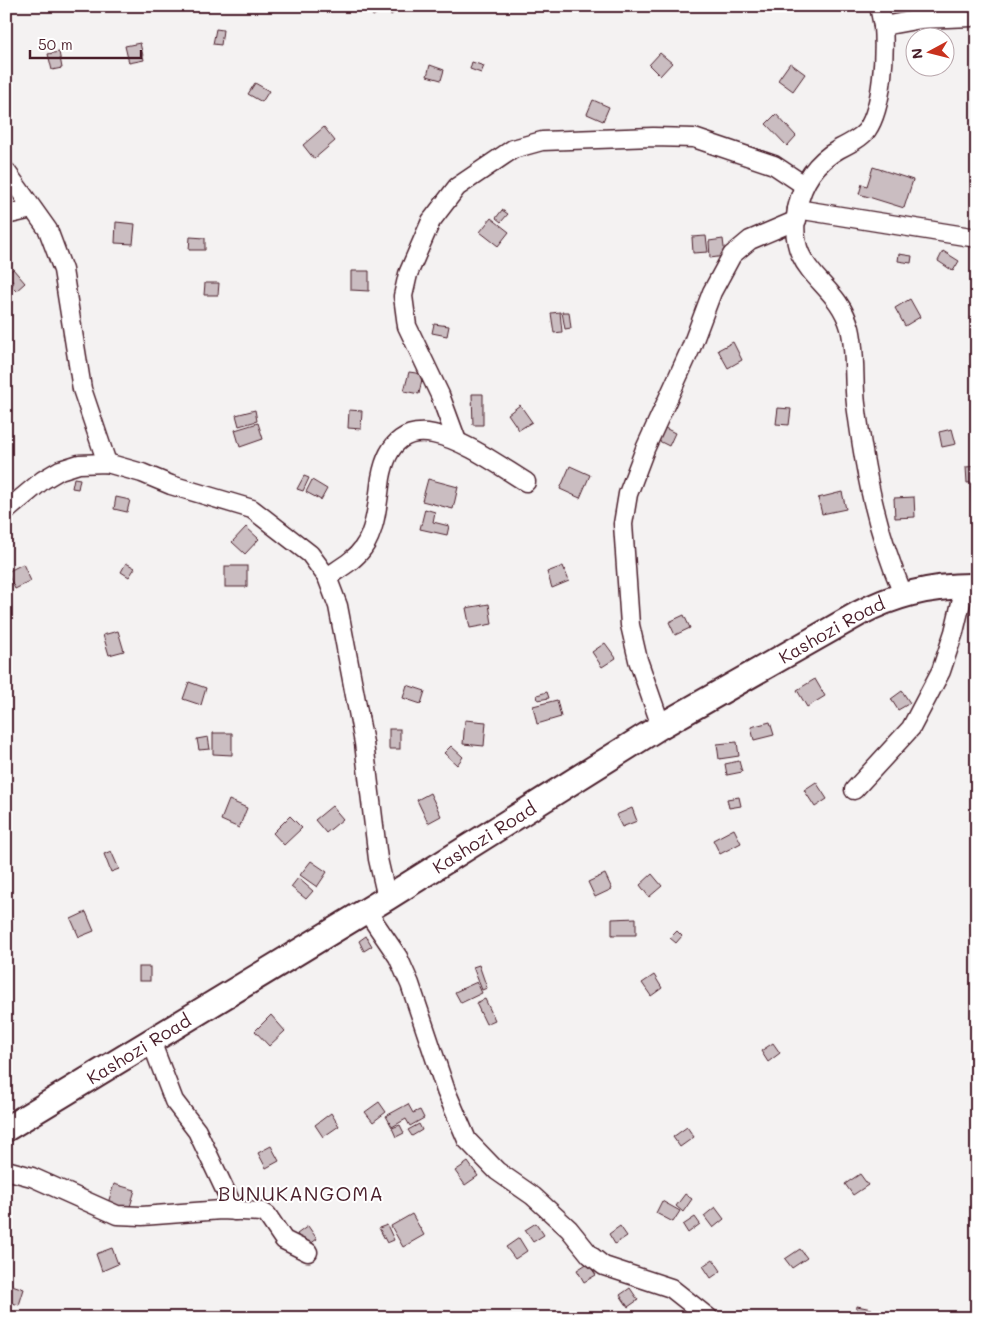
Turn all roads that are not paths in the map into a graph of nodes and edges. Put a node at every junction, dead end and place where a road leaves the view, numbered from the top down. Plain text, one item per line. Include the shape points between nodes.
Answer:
1 (879, 6) edge
2 (972, 17) dead end
3 (884, 26) junction
4 (6, 171) edge
5 (804, 185) junction
6 (32, 209) junction
7 (797, 215) junction
8 (6, 216) edge
9 (977, 238) edge
10 (457, 440) junction
11 (108, 463) junction
12 (526, 482) dead end
13 (6, 511) edge
14 (327, 577) junction
15 (971, 586) edge
16 (903, 594) junction
17 (661, 726) junction
18 (854, 790) dead end
19 (387, 898) junction
20 (366, 910) junction
21 (151, 1041) junction
22 (6, 1129) edge
23 (6, 1170) edge
24 (236, 1211) junction
25 (308, 1252) dead end
26 (708, 1318) edge

1 - 3 street
2 - 3 street via 921,19
3 - 5 street via 878,101 873,119 866,131 816,166
4 - 6 street
5 - 7 street
5 - 10 street via 774,165 694,138 653,137 542,141 513,149 457,187 431,221 408,274 403,296 407,326
6 - 8 street
6 - 11 street via 48,230 63,270 82,390
7 - 9 street
7 - 16 street via 796,243 800,256 844,312 850,330 867,482 887,555
7 - 17 street via 750,240 732,255 712,292 692,348 628,494 623,524 630,625 638,660
10 - 12 street
10 - 14 street via 420,432 406,435 398,442 383,468 378,502 364,547 355,558
11 - 13 street via 79,464 60,470
11 - 14 street via 252,509 310,554
14 - 19 street via 338,606 363,735 378,859
15 - 16 main road, Kashozi Road
15 - 18 street via 941,670 911,728
16 - 17 main road, Kashozi Road via 858,614
17 - 19 main road, Kashozi Road
19 - 20 main road, Kashozi Road
20 - 21 main road, Kashozi Road
20 - 26 street via 398,957 410,984 446,1092 467,1140 497,1171 541,1203 604,1266 670,1288
21 - 22 main road, Kashozi Road
21 - 24 street via 174,1101 196,1131
23 - 24 street via 32,1177 116,1215
24 - 25 street via 268,1215 284,1240

